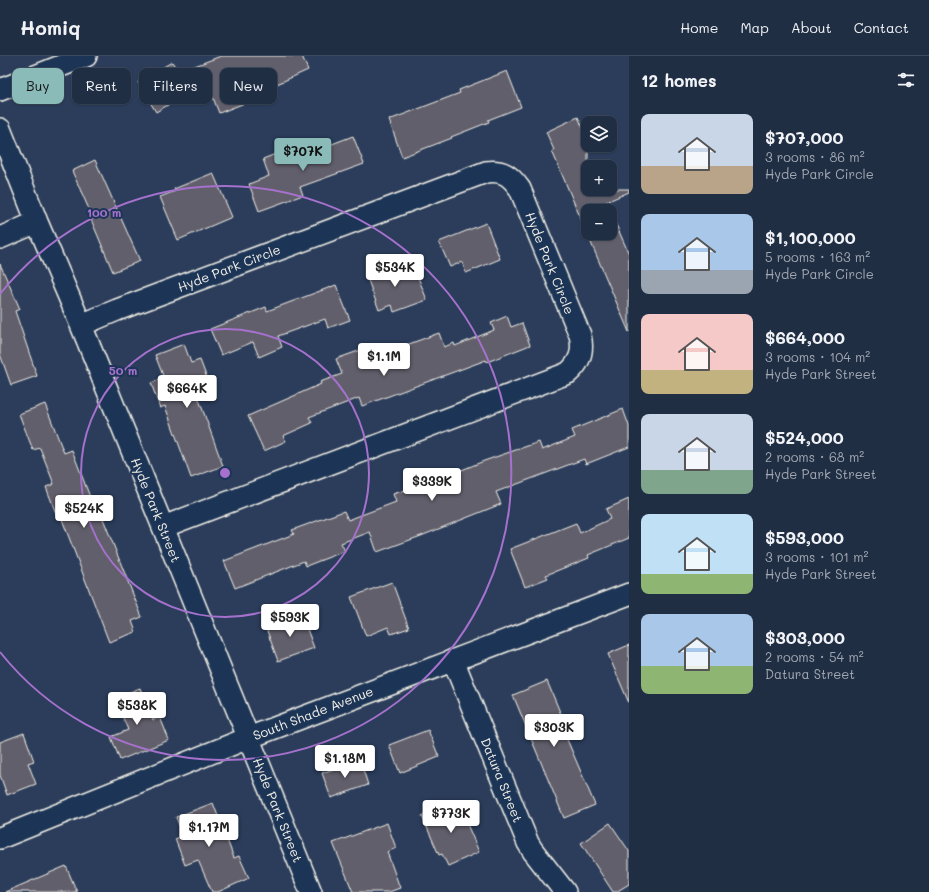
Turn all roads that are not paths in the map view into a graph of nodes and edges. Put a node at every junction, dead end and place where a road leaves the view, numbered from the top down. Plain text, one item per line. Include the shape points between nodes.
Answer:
1 (86, 56) edge
2 (0, 90) edge
3 (0, 129) edge
4 (37, 222) junction
5 (0, 238) edge
6 (81, 325) junction
7 (163, 527) junction
8 (629, 594) edge
9 (453, 660) junction
10 (248, 738) junction
11 (0, 838) edge
12 (311, 892) edge
13 (565, 892) edge

1 - 2 street
3 - 4 street, Hyde Park Street
4 - 5 street
4 - 6 street, Hyde Park Street
6 - 7 street, Hyde Park Street
6 - 7 street, Hyde Park Circle via 486,172 497,171 513,179 520,189 580,335 581,357 575,368 568,373
7 - 10 street, Hyde Park Street
8 - 9 street, South Shade Avenue
9 - 10 street, South Shade Avenue
9 - 13 street, Datura Street via 528,842
10 - 11 street, South Shade Avenue
10 - 12 street, Hyde Park Street

